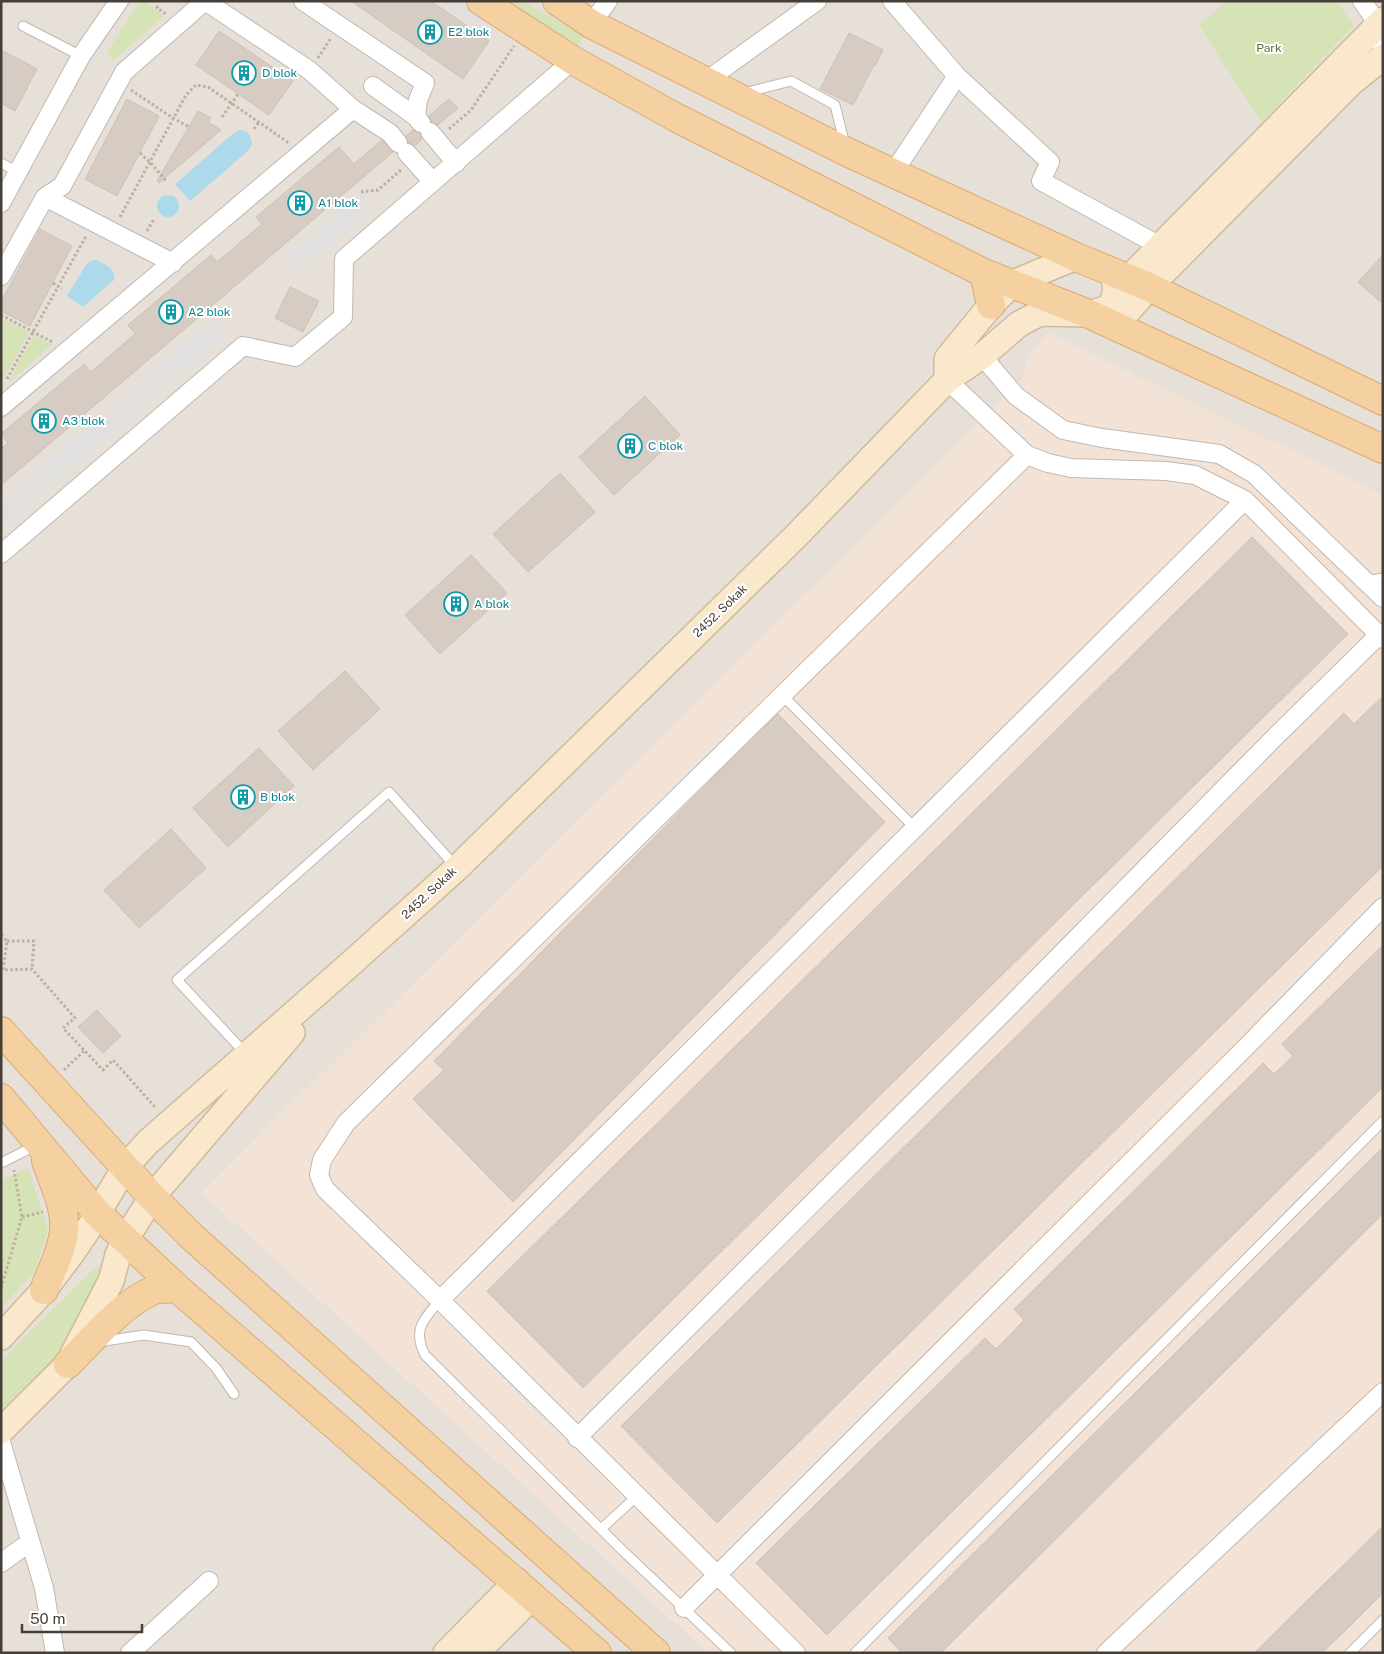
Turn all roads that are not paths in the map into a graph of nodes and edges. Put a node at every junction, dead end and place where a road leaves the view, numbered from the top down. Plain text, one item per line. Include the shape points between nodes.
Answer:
1 (119, 1) edge
2 (205, 1) edge
3 (303, 1) edge
4 (481, 1) edge
5 (556, 1) edge
6 (608, 1) edge
7 (817, 1) edge
8 (892, 1) edge
9 (1362, 1) edge
10 (1381, 19) edge
11 (591, 24) junction
12 (23, 26) dead end
13 (1383, 52) edge
14 (81, 56) junction
15 (1383, 58) edge
16 (574, 61) junction
17 (957, 76) junction
18 (706, 81) junction
19 (373, 86) dead end
20 (734, 96) junction
21 (353, 109) junction
22 (422, 124) junction
23 (847, 152) junction
24 (1, 163) edge
25 (456, 163) junction
26 (18, 172) junction
27 (892, 173) junction
28 (433, 182) junction
29 (45, 197) junction
30 (1, 203) edge
31 (1160, 246) junction
32 (1076, 257) junction
33 (173, 263) junction
34 (984, 273) junction
35 (1, 276) edge
36 (1130, 279) junction
37 (1013, 283) junction
38 (992, 305) junction
39 (1089, 314) junction
40 (1115, 326) junction
41 (982, 356) junction
42 (947, 380) junction
43 (1383, 401) edge
44 (1, 408) edge
45 (1383, 449) edge
46 (1027, 456) junction
47 (1245, 500) junction
48 (1, 554) edge
49 (1383, 578) edge
50 (1365, 581) junction
51 (1383, 598) edge
52 (1381, 637) edge
53 (782, 695) junction
54 (915, 828) junction
55 (456, 868) junction
56 (1383, 907) edge
57 (348, 966) junction
58 (1, 1031) edge
59 (247, 1055) junction
60 (1, 1098) edge
61 (1383, 1121) edge
62 (40, 1143) junction
63 (1, 1163) edge
64 (125, 1167) junction
65 (152, 1197) junction
66 (98, 1214) junction
67 (125, 1240) junction
68 (177, 1288) junction
69 (44, 1290) junction
70 (440, 1300) junction
71 (1, 1338) edge
72 (88, 1344) junction
73 (68, 1364) junction
74 (1383, 1392) edge
75 (234, 1394) dead end
76 (1, 1431) edge
77 (577, 1438) junction
78 (1, 1442) edge
79 (637, 1496) junction
80 (601, 1529) junction
81 (30, 1542) junction
82 (1, 1563) edge
83 (717, 1574) junction
84 (208, 1581) dead end
85 (525, 1589) junction
86 (684, 1608) junction
87 (1383, 1620) edge
88 (55, 1653) edge
89 (130, 1653) edge
90 (446, 1653) edge
91 (476, 1653) edge
92 (598, 1653) edge
93 (656, 1653) edge
94 (731, 1653) edge
95 (796, 1653) edge
96 (855, 1653) edge
97 (1106, 1653) edge
98 (1350, 1653) edge

1 - 14 street
2 - 21 street via 309,70
2 - 29 street via 124,72 62,186
3 - 22 street via 425,83 418,100
4 - 16 main road
5 - 11 main road
6 - 11 street
7 - 18 street
8 - 17 street
9 - 10 street
10 - 13 street
10 - 31 main road
11 - 18 main road
12 - 14 lane
14 - 26 street
15 - 36 main road
16 - 25 street
16 - 34 main road via 677,118
17 - 27 street
17 - 31 street via 1050,162 1041,182
18 - 20 main road
19 - 22 street
20 - 23 main road
20 - 23 lane via 791,81 835,105
21 - 28 street via 390,133
21 - 33 street
22 - 25 street
23 - 27 main road
24 - 26 lane
25 - 28 street
26 - 30 street
27 - 32 main road
28 - 48 street via 344,259 343,317 295,356 243,346
29 - 33 street
29 - 35 street
31 - 36 main road
32 - 36 main road
32 - 37 main road
33 - 44 street
34 - 37 main road
34 - 38 main road
36 - 39 main road via 1116,288 1108,308
36 - 40 main road
36 - 43 main road
37 - 38 main road
37 - 39 main road
38 - 42 main road via 947,359
39 - 40 main road
39 - 41 main road, 2452. Sokak via 1040,313 1019,324
40 - 45 main road
41 - 42 main road, 2452. Sokak
41 - 50 street via 1016,396 1063,430 1219,454 1254,474
42 - 46 street
42 - 55 main road, 2452. Sokak via 796,536
46 - 47 street via 1071,468 1166,470 1195,475
46 - 53 street
47 - 52 street
47 - 54 street
49 - 50 lane
50 - 51 street
52 - 77 street via 1267,745
53 - 54 lane
53 - 70 street via 346,1123 322,1160 319,1175 325,1189
54 - 70 street
55 - 57 main road, 2452. Sokak
55 - 59 lane via 389,792 177,980
56 - 83 street
57 - 59 main road, 2452. Sokak
57 - 65 main road, 2452. Sokak
58 - 64 main road
59 - 64 main road, 2452. Sokak via 148,1142
60 - 62 main road
61 - 96 lane
62 - 63 lane
62 - 66 main road
62 - 69 main road via 63,1211 64,1230
64 - 65 main road
64 - 66 main road, 2452. Sokak
65 - 67 main road, 2452. Sokak
65 - 93 main road via 190,1235
66 - 67 main road
66 - 69 main road, 2452. Sokak
67 - 68 main road
67 - 73 main road, 2452. Sokak via 111,1281
68 - 72 main road via 156,1290 135,1301
68 - 85 main road
69 - 71 main road, 2452. Sokak
70 - 77 street
70 - 80 lane via 421,1323 419,1339 426,1355
72 - 73 main road
72 - 75 lane via 144,1335 191,1342 216,1368
73 - 76 main road, 2452. Sokak
74 - 97 street
77 - 79 street
78 - 81 street
79 - 80 lane
79 - 83 street
80 - 86 lane
81 - 82 street
81 - 88 street via 44,1588
83 - 86 street
83 - 95 street
84 - 89 street
85 - 90 main road
85 - 91 main road
85 - 92 main road
86 - 94 lane
87 - 98 lane

